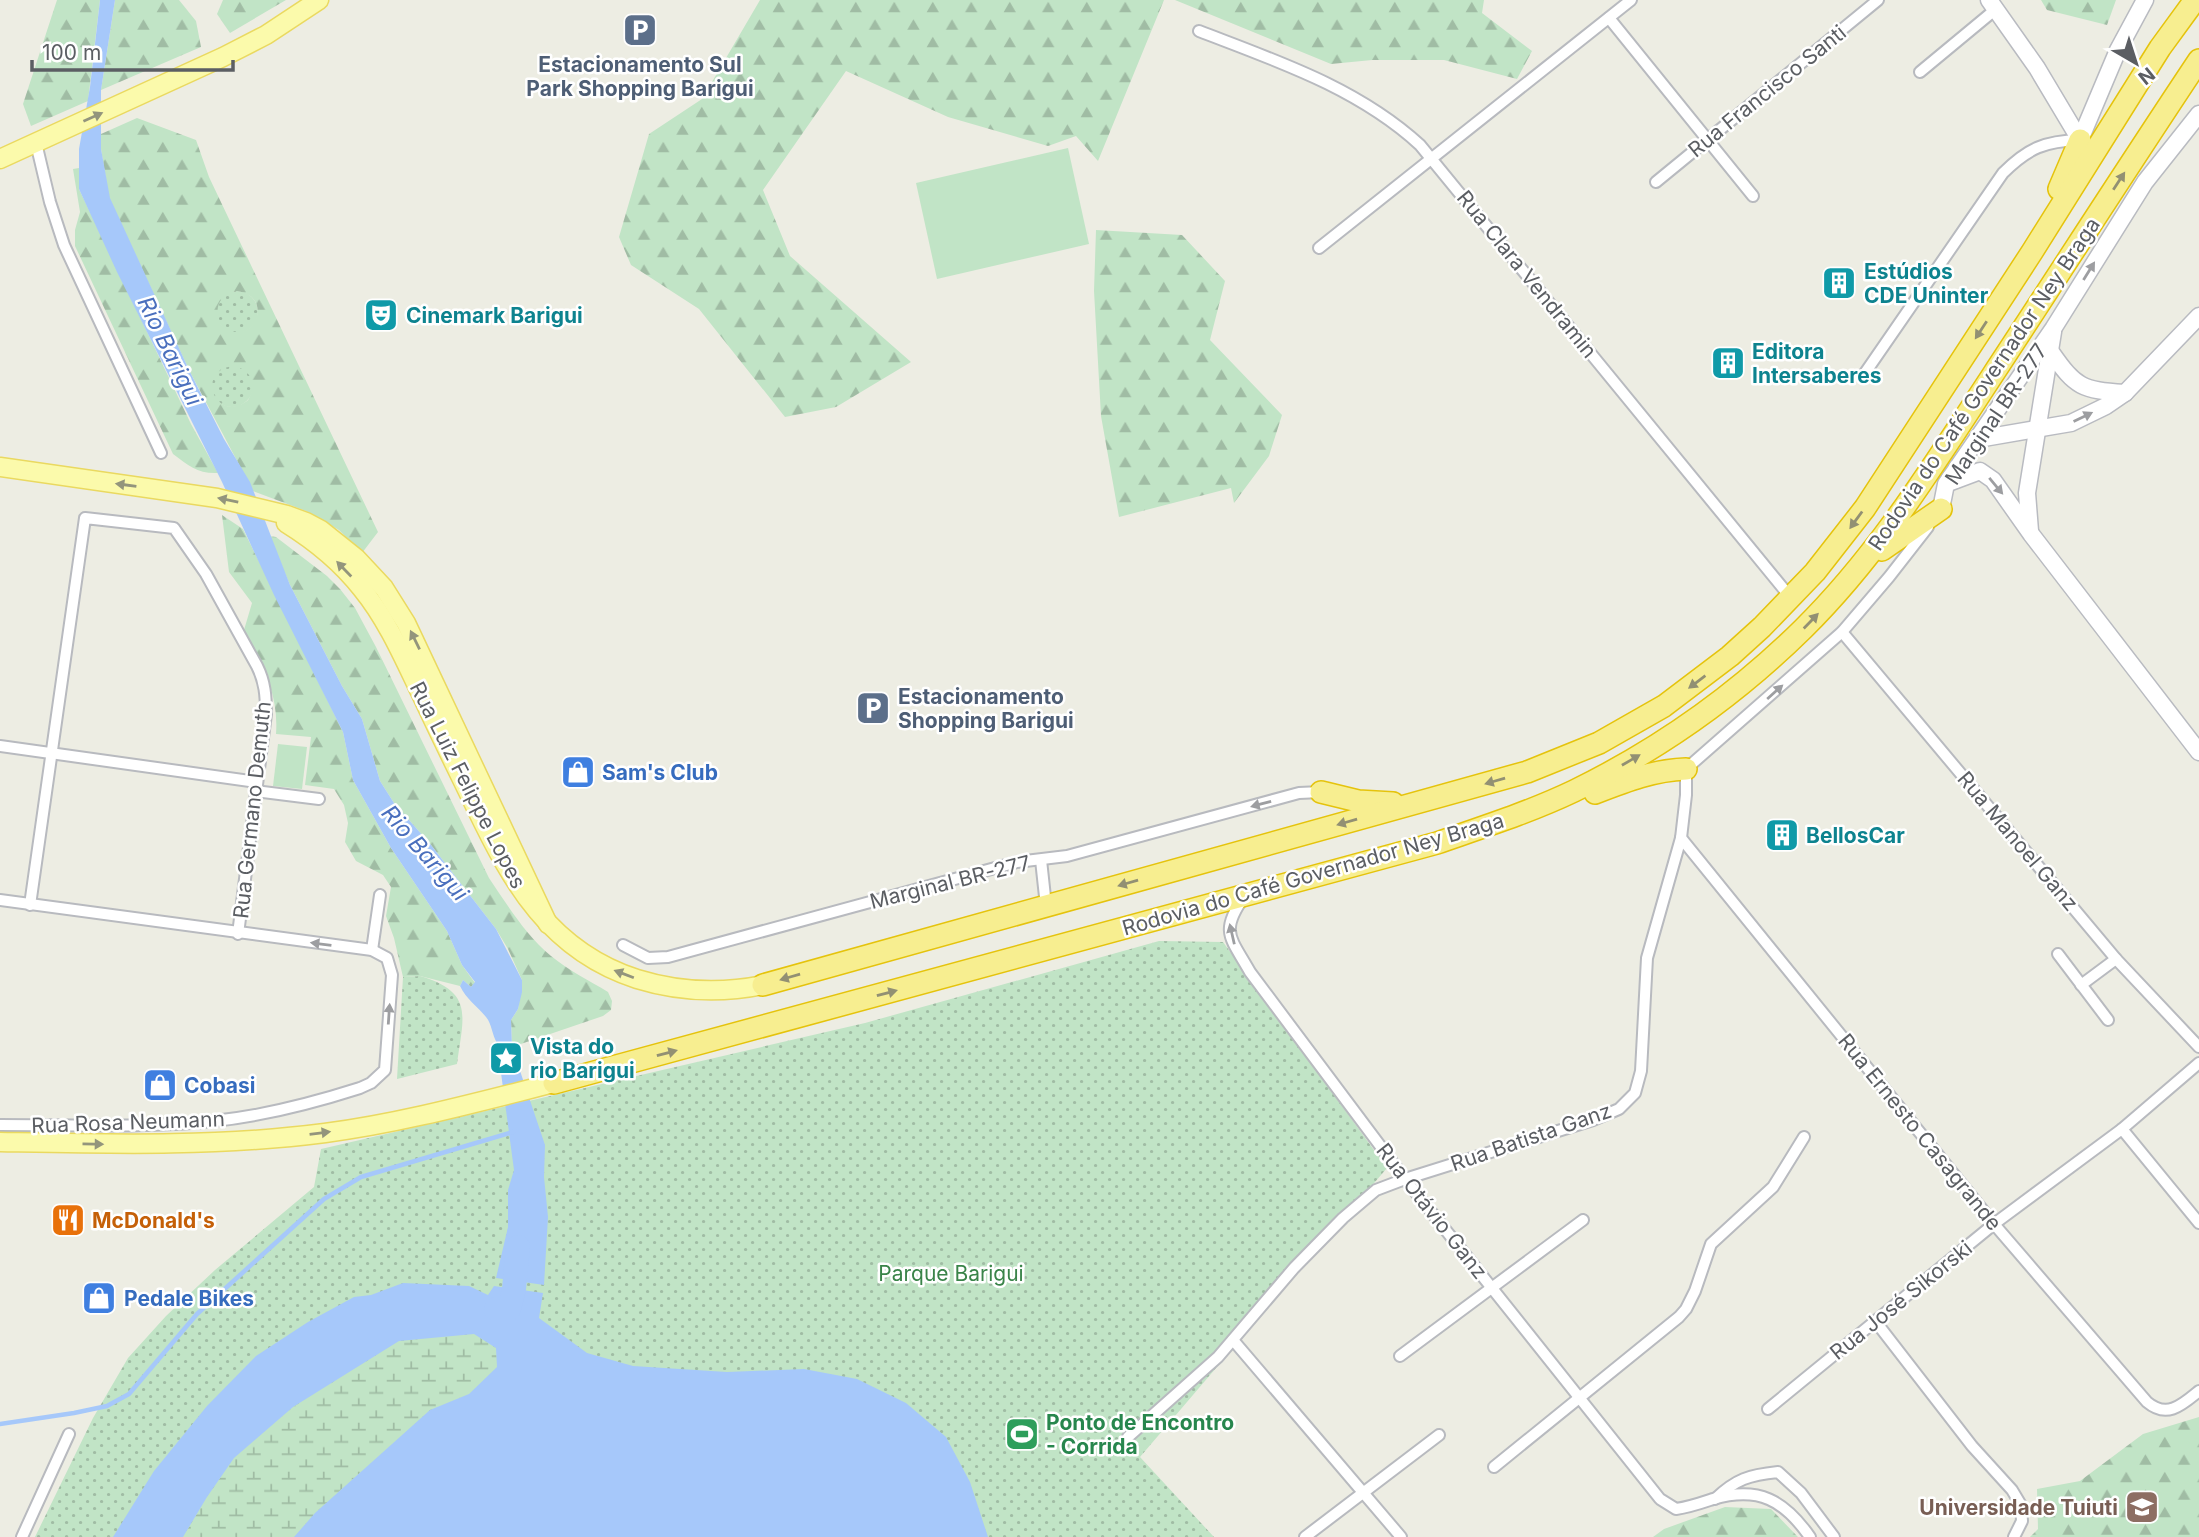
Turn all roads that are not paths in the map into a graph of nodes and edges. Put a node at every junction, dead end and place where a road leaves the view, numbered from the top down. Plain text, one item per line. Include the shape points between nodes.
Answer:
1 (319, 0) edge
2 (1631, 0) edge
3 (1878, 0) edge
4 (2145, 0) edge
5 (2195, 0) edge
6 (1992, 5) edge
7 (302, 7) edge
8 (1609, 18) junction
9 (1199, 31) dead end
10 (2199, 60) edge
11 (1920, 72) dead end
12 (2199, 114) edge
13 (1707, 140) junction
14 (2080, 140) junction
15 (36, 142) junction
16 (0, 159) edge
17 (1433, 159) junction
18 (1656, 182) dead end
19 (1753, 196) dead end
20 (1319, 248) dead end
21 (2032, 252) junction
22 (2199, 316) edge
23 (2053, 329) junction
24 (2051, 352) junction
25 (1865, 373) dead end
26 (2125, 393) junction
27 (2037, 428) junction
28 (1978, 439) junction
29 (161, 453) dead end
30 (0, 467) edge
31 (1946, 484) junction
32 (1941, 509) junction
33 (2031, 534) junction
34 (1863, 563) junction
35 (1791, 598) junction
36 (1842, 632) junction
37 (0, 746) edge
38 (2199, 752) edge
39 (52, 753) junction
40 (1686, 769) junction
41 (256, 787) junction
42 (1321, 792) joint
43 (319, 799) dead end
44 (1412, 804) junction
45 (1681, 838) junction
46 (1437, 843) junction
47 (1041, 860) junction
48 (380, 895) dead end
49 (1245, 896) junction
50 (0, 900) edge
51 (30, 905) junction
52 (1046, 906) junction
53 (238, 934) junction
54 (623, 945) dead end
55 (372, 950) junction
56 (2058, 954) dead end
57 (2116, 958) junction
58 (763, 985) joint
59 (2081, 985) junction
60 (2108, 1020) dead end
61 (2199, 1047) edge
62 (2199, 1063) edge
63 (554, 1083) joint
64 (0, 1125) edge
65 (2122, 1129) junction
66 (1804, 1137) dead end
67 (0, 1142) edge
68 (1405, 1179) junction
69 (1583, 1220) dead end
70 (2199, 1223) edge
71 (1994, 1224) junction
72 (1491, 1287) junction
73 (1876, 1322) junction
74 (1233, 1340) junction
75 (1400, 1356) dead end
76 (2199, 1391) edge
77 (1578, 1397) junction
78 (1768, 1409) dead end
79 (69, 1434) dead end
80 (1439, 1435) dead end
81 (1128, 1437) dead end
82 (1494, 1467) dead end
83 (1364, 1492) junction
84 (1715, 1499) junction
85 (22, 1537) edge
86 (1305, 1537) edge
87 (1401, 1537) edge
88 (1810, 1537) edge
89 (1834, 1537) edge
90 (2014, 1537) edge

1 - 7 main road
2 - 8 street
3 - 13 street, Rua Francisco Santi
4 - 14 street
5 - 21 highway, Rodovia do Café Governador Ney Braga
6 - 11 street
6 - 14 street via 2038,68
15 -> 7 main road via 250,44
8 - 13 street
8 - 17 street
9 - 17 street, Rua Clara Vendramin via 1361,101 1405,131
34 -> 10 highway, Rodovia do Café Governador Ney Braga via 1922,482
23 -> 12 street, Marginal BR-277 via 2145,183
13 - 18 street, Rua Francisco Santi
13 - 19 street
14 - 21 highway
14 - 25 street via 2043,144 2003,173
15 - 16 main road
15 - 29 street via 64,245
17 - 20 street
17 - 35 street, Rua Clara Vendramin
21 -> 35 highway, Rodovia do Café Governador Ney Braga via 1865,508
22 - 26 street
23 - 24 street
23 - 28 street, Marginal BR-277
24 - 26 street via 2081,386
24 - 27 street
27 -> 26 street via 2071,423
27 - 28 street
27 - 33 street via 2028,493
28 - 31 street, Marginal BR-277
58 -> 30 main road, Rua Luiz Felippe Lopes via 702,992 651,983 594,960 548,924 520,891 498,854 393,636 364,591 332,556 301,533 262,509 194,494
31 - 32 street, Marginal BR-277
31 -> 33 street via 1980,471 1993,480
32 - 34 highway
32 - 36 street
33 - 38 street
46 -> 34 highway, Rodovia do Café Governador Ney Braga via 1574,791 1676,732 1802,630
35 -> 44 highway, Rodovia do Café Governador Ney Braga via 1709,674 1628,728 1527,772
40 -> 36 street
36 - 57 street, Rua Manoel Ganz
37 - 39 street
39 - 41 street
39 - 41 street, Rua Germano Demuth via 85,518 174,528 206,575 263,678 265,714
39 - 51 street
40 - 45 street, Rua Batista Ganz
40 - 46 highway via 1634,778 1539,815
41 - 43 street
41 - 53 street, Rua Germano Demuth
42 - 44 highway via 1358,801
42 -> 47 street, Marginal BR-277 via 1299,793
44 -> 52 highway, Rodovia do Café Governador Ney Braga
45 - 68 street, Rua Batista Ganz via 1647,958 1641,1071 1635,1093 1619,1109 1593,1120
45 - 71 street, Rua Ernesto Casagrande
46 - 49 highway, Rodovia do Café Governador Ney Braga
47 - 52 street
47 - 54 street, Marginal BR-277 via 1017,862 668,957 648,958
48 - 55 street
63 -> 49 highway, Rodovia do Café Governador Ney Braga
68 -> 49 street, Rua Otávio Ganz via 1250,972 1232,941 1229,920
50 - 51 street
51 - 53 street
52 -> 58 highway, Rodovia do Café Governador Ney Braga
55 -> 53 street
64 -> 55 street, Rua Rosa Neumann via 215,1121 289,1108 371,1083 385,1070 392,975 387,958
56 - 59 street
57 - 59 street
57 - 61 street, Rua Manoel Ganz
59 - 60 street
62 - 65 street, Rua José Sikorski
67 -> 63 main road via 257,1140 360,1128
65 - 70 street
65 - 71 street, Rua José Sikorski
66 - 77 street via 1773,1186 1711,1244 1686,1309
68 - 72 street, Rua Otávio Ganz
68 - 74 street, Rua Batista Ganz via 1376,1190 1343,1218
69 - 72 street
71 - 73 street, Rua José Sikorski
71 - 76 street, Rua Ernesto Casagrande via 2147,1402 2156,1409 2170,1410
72 - 75 street
72 - 77 street, Rua Otávio Ganz
73 - 78 street, Rua José Sikorski
73 - 90 street via 2012,1490 2021,1505 2022,1521
74 - 81 street, Rua Batista Ganz
74 - 83 street
77 - 82 street
77 - 84 street, Rua Otávio Ganz via 1660,1499 1676,1509
79 - 85 street
80 - 83 street
83 - 86 street
83 - 87 street
84 - 88 street via 1754,1493 1774,1500 1797,1518
84 - 89 street via 1731,1484 1753,1474 1778,1472 1801,1493

